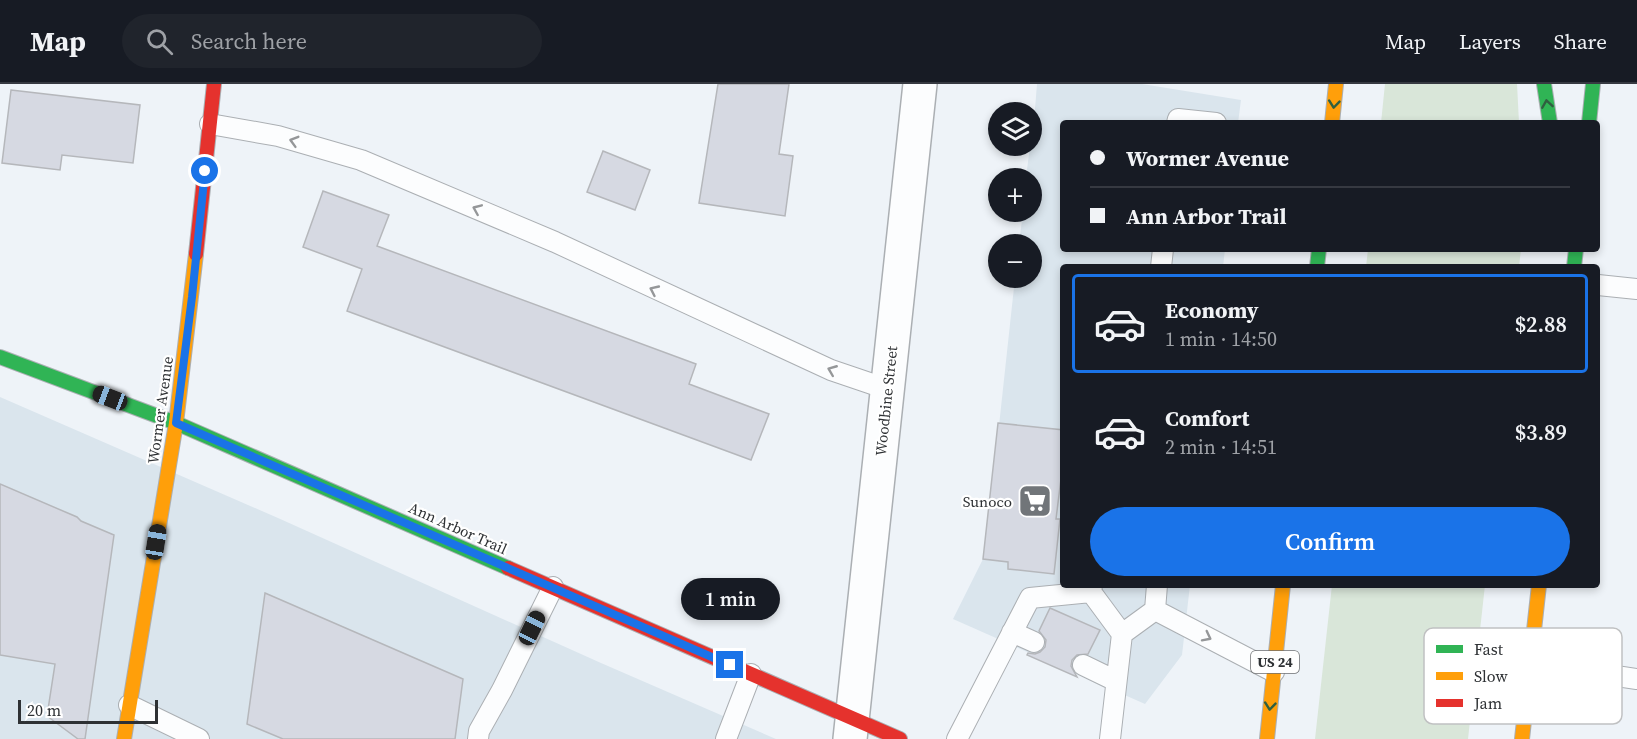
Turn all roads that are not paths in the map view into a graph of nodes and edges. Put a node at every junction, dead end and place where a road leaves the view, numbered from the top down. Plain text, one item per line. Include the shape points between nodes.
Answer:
1 (214, 84) edge
2 (920, 84) edge
3 (1336, 84) edge
4 (1544, 84) edge
5 (1593, 84) edge
6 (1332, 120) edge
7 (1550, 120) edge
8 (1589, 120) edge
9 (210, 124) junction
10 (1600, 285) edge
11 (1637, 290) edge
12 (0, 357) edge
13 (887, 389) junction
14 (176, 423) junction
15 (553, 587) junction
16 (1157, 588) edge
17 (1283, 588) edge
18 (1539, 588) edge
19 (1091, 589) edge
20 (1155, 610) junction
21 (1534, 628) edge
22 (1012, 632) junction
23 (1122, 634) junction
24 (1034, 642) dead end
25 (1083, 665) dead end
26 (1274, 672) junction
27 (751, 674) junction
28 (1622, 677) edge
29 (1637, 679) edge
30 (1116, 681) junction
31 (129, 705) junction
32 (1524, 724) edge
33 (851, 729) edge
34 (124, 739) edge
35 (200, 739) edge
36 (478, 739) edge
37 (726, 739) edge
38 (900, 739) edge
39 (957, 739) edge
40 (1110, 739) edge
41 (1267, 739) edge
42 (1522, 739) edge

1 - 9 street, Wormer Avenue
2 - 13 street, Woodbine Street
3 -> 6 street
7 -> 4 street
5 - 8 street
13 -> 9 lane via 831,370 555,242 361,160 278,136
9 - 14 street, Wormer Avenue
10 - 11 lane
12 - 14 street, Ann Arbor Trail
13 - 33 street, Woodbine Street
14 - 15 street, Ann Arbor Trail
14 - 31 street, Wormer Avenue
15 - 27 street, Ann Arbor Trail
15 - 36 lane
16 - 20 lane
17 - 26 street, US 24
18 - 21 street
19 - 22 lane via 1030,598
19 - 23 lane
20 - 23 lane
20 -> 26 lane
22 - 24 lane
22 - 39 lane
23 - 30 lane
25 - 30 lane
26 -> 41 street, US 24
27 - 33 street, Ann Arbor Trail
27 - 37 lane
28 - 29 lane
30 - 40 lane
31 - 34 street, Wormer Avenue
31 - 35 lane
32 - 42 street
33 - 38 street, Ann Arbor Trail

